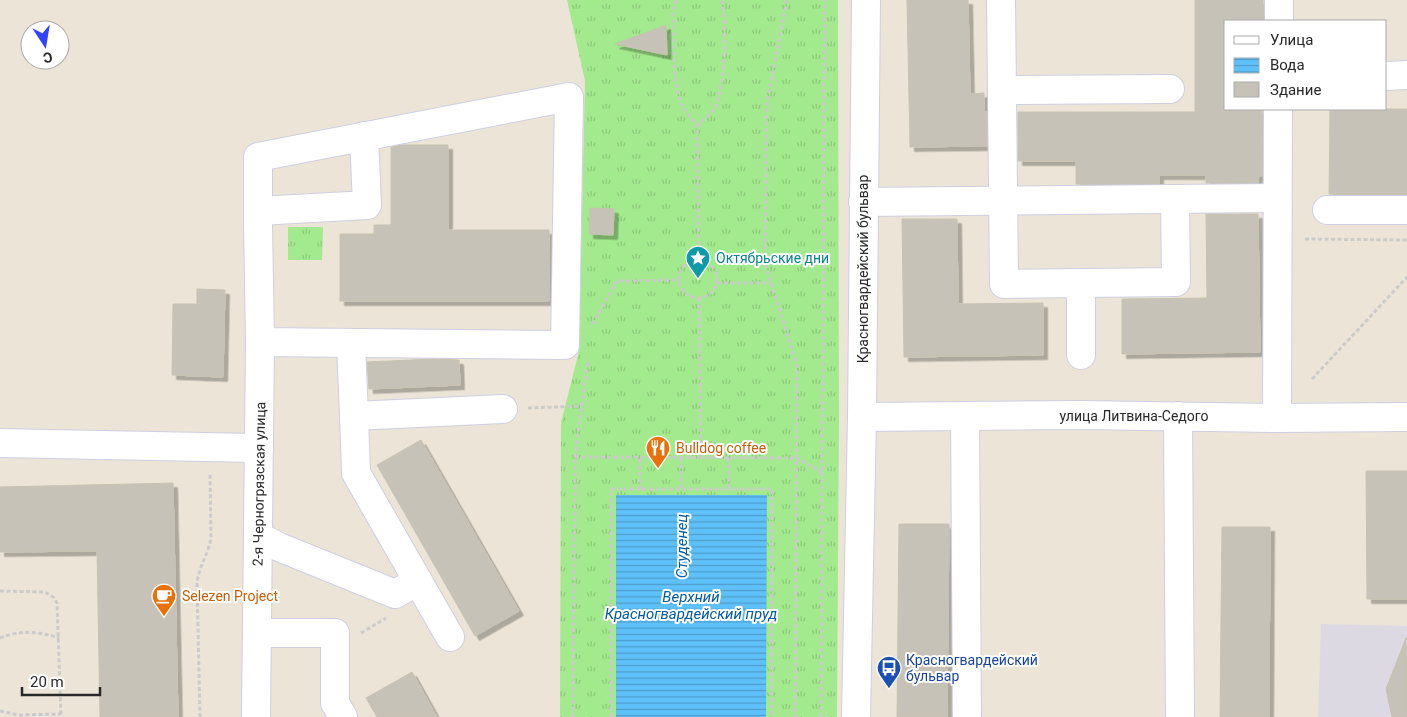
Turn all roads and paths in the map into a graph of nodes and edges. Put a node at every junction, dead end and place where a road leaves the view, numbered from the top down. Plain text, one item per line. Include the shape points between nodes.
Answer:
1 (676, 0) edge
2 (722, 0) edge
3 (787, 0) edge
4 (825, 0) edge
5 (866, 0) edge
6 (1001, 0) edge
7 (1279, 0) edge
8 (1279, 20) edge
9 (1407, 75) edge
10 (1387, 76) edge
11 (1170, 88) dead end
12 (1002, 90) junction
13 (1278, 110) edge
14 (697, 126) junction
15 (364, 136) junction
16 (1276, 198) junction
17 (1175, 199) junction
18 (1003, 200) junction
19 (863, 202) junction
20 (1327, 210) dead end
21 (1407, 210) edge
22 (258, 211) junction
23 (1276, 239) junction
24 (1407, 240) edge
25 (699, 260) junction
26 (1407, 277) edge
27 (680, 280) junction
28 (717, 283) junction
29 (771, 283) junction
30 (1081, 283) junction
31 (699, 298) junction
32 (592, 333) dead end
33 (260, 342) junction
34 (350, 343) junction
35 (589, 351) dead end
36 (1082, 355) dead end
37 (1312, 378) dead end
38 (582, 406) junction
39 (503, 409) joint
40 (354, 416) junction
41 (965, 416) junction
42 (1178, 416) junction
43 (1407, 416) edge
44 (862, 417) junction
45 (1277, 418) junction
46 (0, 443) edge
47 (259, 448) junction
48 (575, 456) junction
49 (640, 458) junction
50 (681, 458) junction
51 (701, 458) junction
52 (729, 458) junction
53 (796, 458) junction
54 (210, 468) dead end
55 (823, 473) junction
56 (640, 489) junction
57 (681, 489) junction
58 (729, 489) junction
59 (258, 536) junction
60 (418, 581) junction
61 (0, 591) edge
62 (257, 633) junction
63 (450, 636) dead end
64 (0, 638) edge
65 (59, 638) junction
66 (0, 711) edge
67 (61, 716) edge
68 (200, 717) edge
69 (256, 717) edge
70 (343, 717) edge
71 (573, 717) edge
72 (611, 717) edge
73 (772, 717) edge
74 (795, 717) edge
75 (821, 717) edge
76 (856, 717) edge
77 (967, 717) edge
78 (1180, 717) edge

1 - 14 path via 673,12 674,76 682,104
2 - 14 path via 722,82 715,108
3 - 29 path via 767,103 765,263
4 - 55 path
5 - 19 street, Красногвардейский бульвар
6 - 12 street
7 - 8 street
9 - 10 street
11 - 12 street
12 - 18 street
13 - 16 street
14 - 25 path
15 - 22 street, 2-я Черногрязская улица via 258,157
15 - 22 street via 367,205
15 - 34 street via 570,97 565,345
16 - 17 street
16 - 23 street
17 - 18 street
17 - 30 street via 1176,282
18 - 19 street
18 - 30 street via 1004,284
19 - 44 street, Красногвардейский бульвар
20 - 21 street
22 - 33 street, 2-я Черногрязская улица
23 - 24 path
23 - 45 street
25 - 27 path via 689,262 683,268
25 - 28 path via 713,267
26 - 37 path
27 - 31 path via 684,292
27 - 32 path via 617,281 593,324
28 - 29 path
28 - 31 path via 707,296
29 - 53 path via 797,366
30 - 36 street
31 - 51 path
33 - 34 street
33 - 47 street, 2-я Черногрязская улица
34 - 40 street
35 - 38 path
38 - 39 path
38 - 48 path
39 - 40 street
40 - 60 street via 356,473
41 - 42 street, улица Литвина-Седого
41 - 44 street, улица Литвина-Седого
41 - 77 street
42 - 45 street, улица Литвина-Седого
42 - 78 street
43 - 45 street, улица Литвина-Седого
44 - 76 street, Красногвардейский бульвар
46 - 47 street
47 - 59 street, 2-я Черногрязская улица
48 - 49 path
48 - 71 path
49 - 50 path
49 - 56 path
50 - 51 path
50 - 57 path
51 - 52 path
52 - 53 path
52 - 58 path
53 - 55 path
53 - 74 path
54 - 68 path via 211,537 198,583
55 - 75 path
56 - 57 path
56 - 72 path via 611,489
57 - 58 path
58 - 73 path via 772,489
59 - 60 street via 396,594
59 - 62 street, 2-я Черногрязская улица
60 - 63 street
61 - 65 path via 45,592 53,596 57,603
62 - 69 street, 2-я Черногрязская улица
62 - 70 street via 335,633 335,703
64 - 65 path via 24,632
65 - 67 path
66 - 67 path via 18,715

